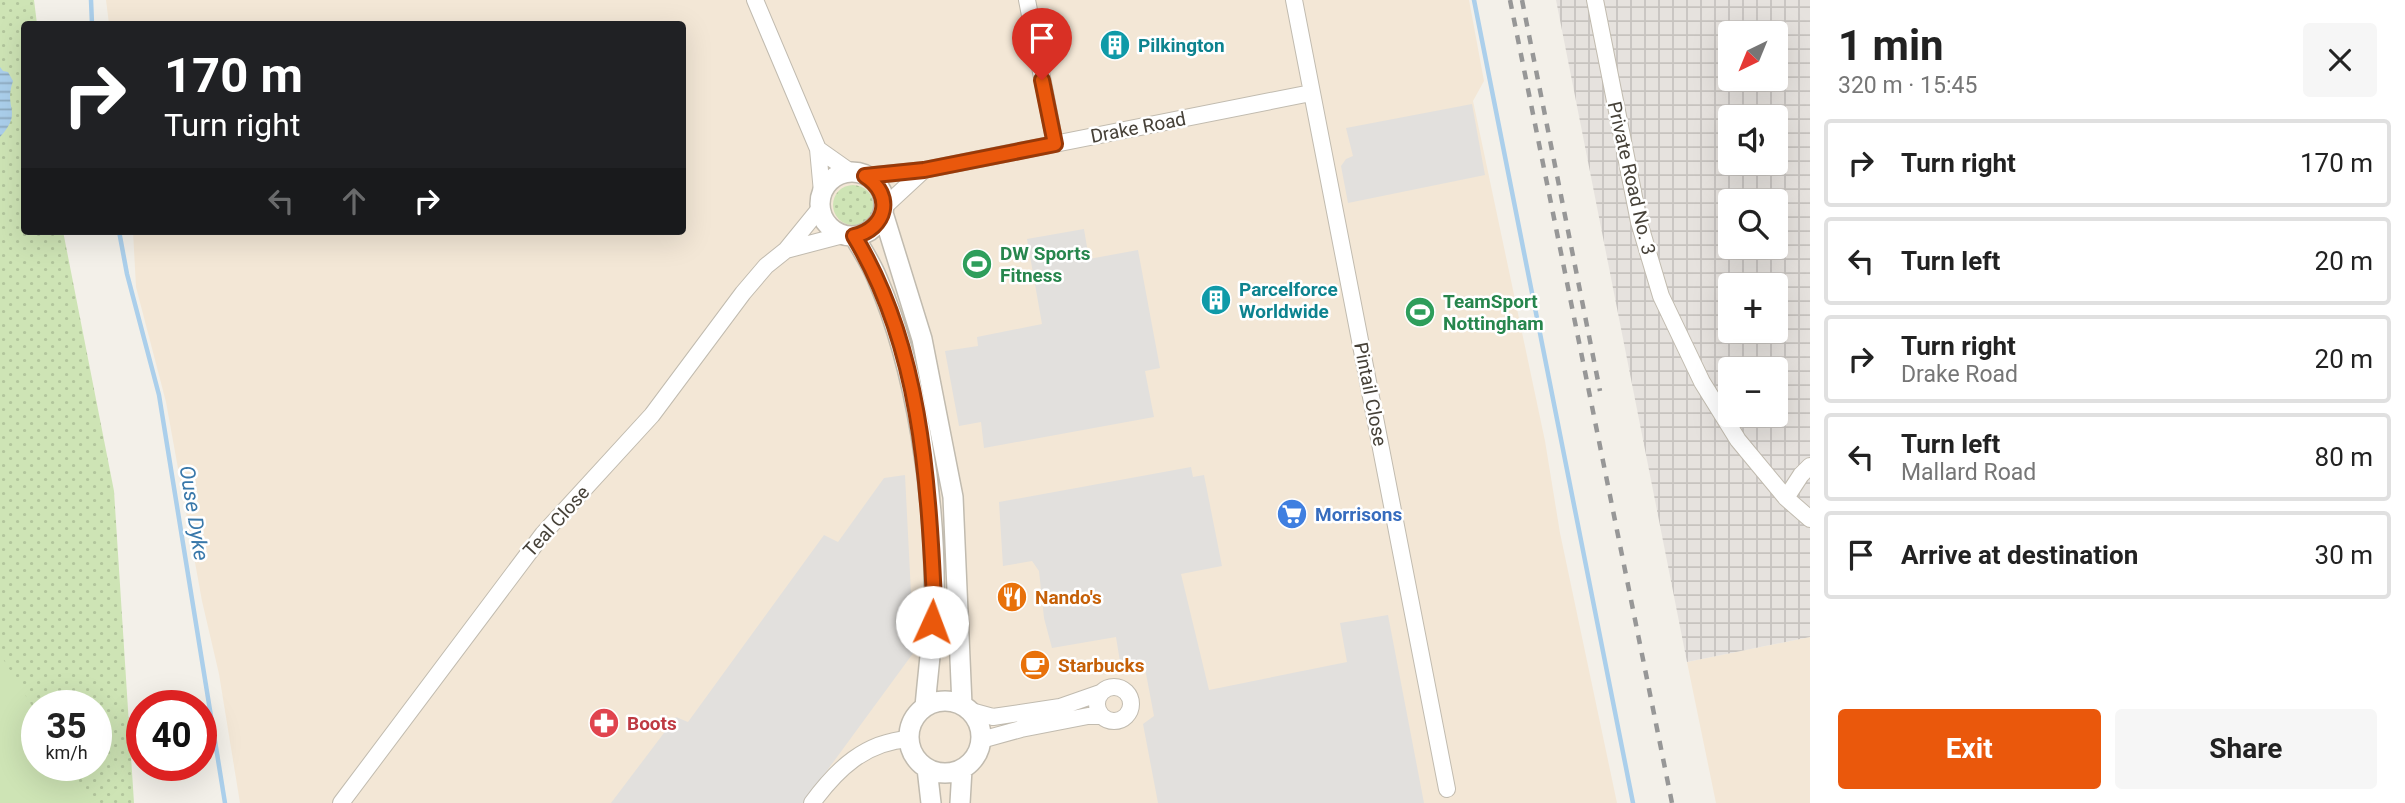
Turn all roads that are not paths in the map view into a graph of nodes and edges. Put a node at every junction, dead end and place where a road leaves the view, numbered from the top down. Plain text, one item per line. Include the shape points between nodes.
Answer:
1 (755, 0) edge
2 (1027, 0) edge
3 (1294, 0) edge
4 (1595, 0) edge
5 (1311, 93) junction
6 (1055, 144) junction
7 (818, 149) junction
8 (924, 170) junction
9 (859, 174) junction
10 (821, 199) junction
11 (883, 211) junction
12 (848, 236) junction
13 (786, 250) junction
14 (1810, 466) edge
15 (1786, 498) junction
16 (1810, 519) edge
17 (1100, 693) junction
18 (925, 707) junction
19 (966, 708) junction
20 (1101, 716) junction
21 (909, 739) junction
22 (981, 740) junction
23 (927, 768) junction
24 (962, 769) junction
25 (1447, 789) dead end
26 (341, 803) edge
27 (812, 803) edge
28 (930, 803) edge
29 (960, 803) edge

1 - 7 street
2 - 6 street
3 - 5 street, Pintail Close
4 - 15 street, Private Road No. 3 via 1639,222 1661,296 1702,382 1738,440
5 - 6 street, Drake Road
5 - 25 street, Pintail Close
6 - 8 street, Drake Road
7 - 9 street
7 - 10 street
8 - 9 street, Drake Road
8 - 11 street
9 - 10 street via 830,181
9 - 11 street via 878,187
10 - 12 street via 826,222
10 - 13 street, Teal Close
11 - 12 street via 866,234
11 - 19 street via 922,339 953,497
12 - 13 street, Teal Close
12 - 18 street via 877,276 887,303 911,382 926,466 934,600
13 - 26 street, Teal Close via 743,293 652,415 526,554
14 - 15 street
15 - 16 street, Private Road No. 3
17 - 19 street via 1060,707 993,717
17 - 20 street via 1096,705
17 - 20 street via 1117,687 1131,700 1122,720 1113,722
18 - 19 street via 949,701
18 - 21 street via 912,723
19 - 22 street via 979,724
20 - 22 street
21 - 23 street via 913,754
21 - 27 street via 859,754
22 - 24 street via 972,761
23 - 24 street via 944,773
23 - 28 street
24 - 29 street

